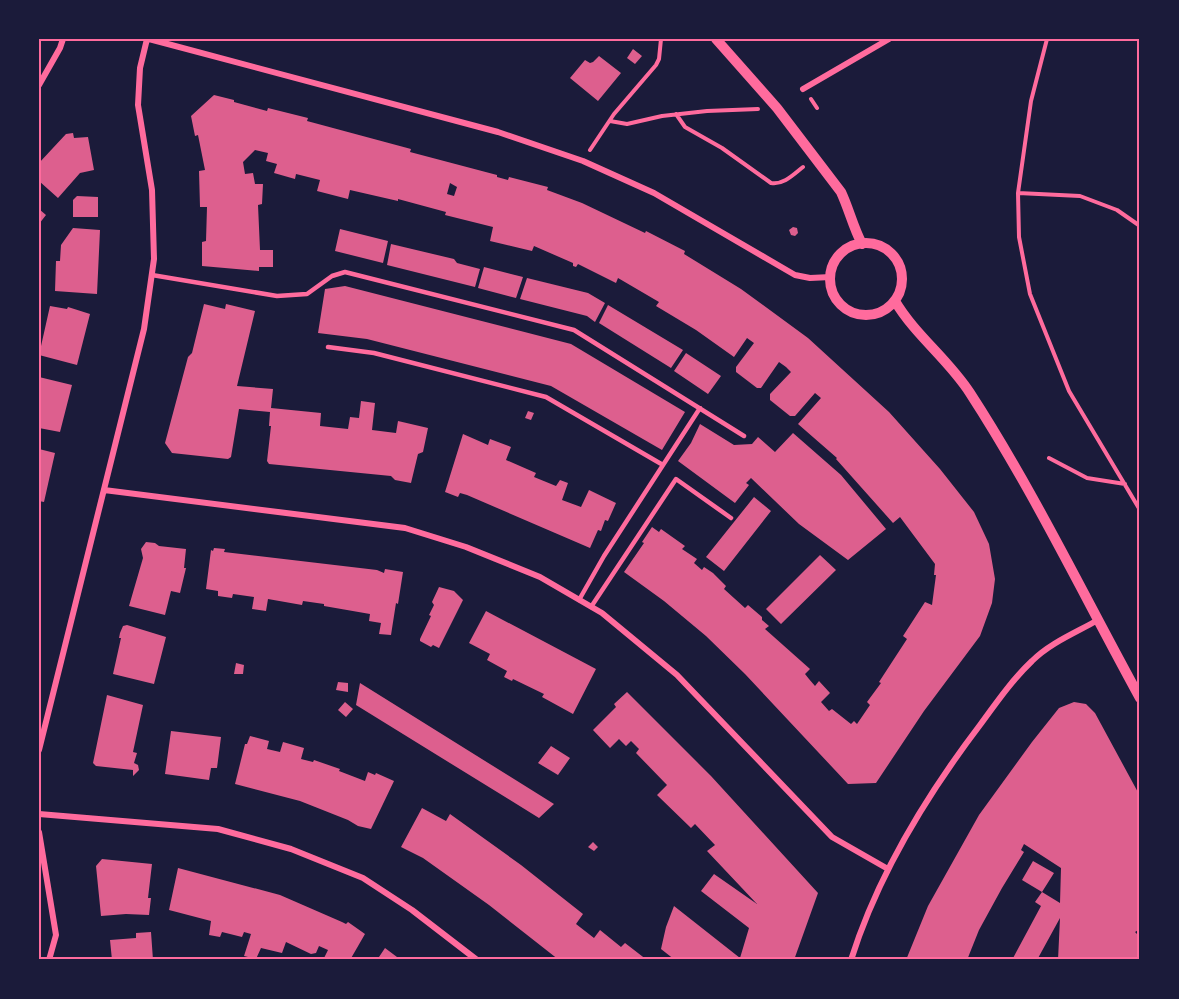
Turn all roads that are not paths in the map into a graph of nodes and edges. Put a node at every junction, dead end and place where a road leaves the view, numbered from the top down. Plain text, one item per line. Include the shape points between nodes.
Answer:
1 (63, 39) edge
2 (148, 39) edge
3 (716, 39) edge
4 (889, 39) edge
5 (39, 85) edge
6 (803, 89) dead end
7 (862, 244) junction
8 (152, 275) junction
9 (831, 277) junction
10 (895, 301) junction
11 (328, 347) dead end
12 (700, 408) junction
13 (744, 436) dead end
14 (663, 465) junction
15 (104, 489) junction
16 (731, 518) dead end
17 (579, 600) junction
18 (591, 607) junction
19 (1098, 620) junction
20 (1140, 698) edge
21 (39, 750) edge
22 (39, 814) edge
23 (39, 832) edge
24 (888, 869) junction
25 (49, 960) edge
26 (477, 960) edge
27 (850, 960) edge

1 - 5 street
2 - 8 street via 140,68 138,105 152,190
2 - 9 street via 498,132 583,161 654,193 795,274
3 - 7 street via 777,108 841,192
4 - 6 street
7 - 9 street via 837,258
7 - 10 street via 889,251 898,262 901,289
8 - 12 lane via 277,296 307,294 332,276 345,272 574,330
8 - 15 street via 144,329
9 - 10 street via 831,287 841,305 859,315 879,313
10 - 19 street via 905,318 969,391
11 - 14 lane via 374,353 546,397
12 - 13 lane
12 - 14 lane
14 - 17 lane
15 - 17 street via 405,528 466,547 540,578
15 - 21 street
16 - 18 lane via 676,479
17 - 18 street
18 - 24 street via 677,675 832,837
19 - 20 street
19 - 24 street via 1032,661 1004,693 933,790
22 - 26 street via 218,829 291,849 363,878
23 - 25 street via 56,935
24 - 27 street

